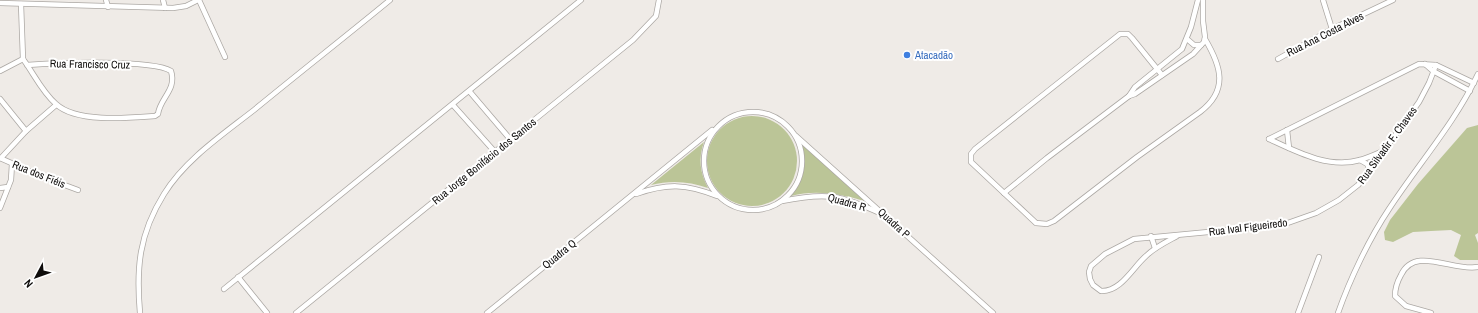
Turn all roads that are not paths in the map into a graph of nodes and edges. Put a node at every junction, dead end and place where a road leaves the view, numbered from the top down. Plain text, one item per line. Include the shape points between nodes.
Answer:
1 (106, 0) edge
2 (163, 0) edge
3 (198, 0) edge
4 (390, 0) edge
5 (581, 0) edge
6 (659, 0) edge
7 (1198, 0) edge
8 (1203, 0) edge
9 (1323, 0) edge
10 (1393, 0) edge
11 (0, 3) edge
12 (54, 3) edge
13 (21, 4) junction
14 (108, 7) junction
15 (165, 8) junction
16 (1193, 19) junction
17 (1202, 20) junction
18 (1332, 30) junction
19 (1187, 39) junction
20 (1205, 39) junction
21 (1201, 45) junction
22 (225, 57) dead end
23 (23, 59) junction
24 (1278, 59) dead end
25 (1425, 64) junction
26 (27, 65) junction
27 (1436, 65) junction
28 (1157, 68) junction
29 (1443, 68) junction
30 (0, 71) edge
31 (1433, 72) junction
32 (1478, 74) edge
33 (1162, 75) junction
34 (1440, 75) junction
35 (1429, 83) junction
36 (1474, 83) junction
37 (1470, 90) junction
38 (470, 92) junction
39 (1129, 96) junction
40 (0, 99) edge
41 (56, 105) junction
42 (453, 105) junction
43 (719, 124) junction
44 (1287, 130) junction
45 (26, 131) junction
46 (794, 134) junction
47 (510, 139) junction
48 (1289, 148) junction
49 (1383, 151) junction
50 (495, 152) junction
51 (1, 158) edge
52 (1360, 160) junction
53 (12, 164) junction
54 (1370, 170) junction
55 (8, 187) junction
56 (0, 188) edge
57 (78, 190) dead end
58 (1004, 193) junction
59 (632, 195) junction
60 (718, 196) junction
61 (1339, 200) joint
62 (782, 201) junction
63 (0, 208) edge
64 (886, 216) junction
65 (1151, 236) junction
66 (1177, 236) junction
67 (1155, 248) junction
68 (1319, 257) dead end
69 (1478, 267) edge
70 (238, 278) junction
71 (224, 289) dead end
72 (140, 313) edge
73 (267, 313) edge
74 (296, 313) edge
75 (487, 313) edge
76 (993, 313) edge
77 (1298, 313) edge
78 (1338, 313) edge
79 (1431, 313) edge

1 - 14 street
2 - 15 street
3 - 15 street via 178,8
3 - 22 street
4 - 72 street via 216,140 176,177 154,212 142,244 138,267
5 - 38 street
6 - 47 street, Rua Jorge Bonifácio dos Santos via 656,16 647,27
7 - 16 street
8 - 17 street
9 - 18 street
10 - 18 street, Rua Ana Costa Alves
11 - 13 street
12 - 13 street
12 - 14 street
13 - 23 street
14 - 15 street
16 - 17 street
16 - 19 street
17 - 20 street
18 - 24 street, Rua Ana Costa Alves
19 - 21 street via 1194,45
19 - 28 street via 1177,55
20 - 21 street
20 - 58 street via 1217,60 1220,74 1218,91 1205,109 1137,156 1047,224 1036,223
21 - 33 street via 1189,57
23 - 26 street
23 - 30 street
25 - 27 street
25 - 31 street
25 - 44 street via 1406,70
26 - 41 street
26 - 41 street, Rua Francisco Cruz via 75,63 153,66 170,71 170,92 160,106 158,114 151,117 89,116 74,114
27 - 29 street
27 - 31 street, Rua Silvadir F. Chaves
28 - 33 street
28 - 39 street via 1134,86
28 - 58 street via 1128,34 1120,34 975,149 970,162
29 - 34 street
29 - 36 street
31 - 34 street
31 - 35 street, Rua Silvadir F. Chaves
32 - 36 street
33 - 39 street
34 - 35 street, Rua Silvadir F. Chaves
34 - 37 street
35 - 49 street, Rua Silvadir F. Chaves via 1416,107
36 - 37 street
37 - 78 street via 1453,120 1383,218 1356,270
38 - 42 street
38 - 47 street
39 - 58 street
40 - 45 street
41 - 45 street
42 - 50 street
42 - 70 street
43 - 46 street via 730,116 744,112 759,112 785,123
43 - 59 street
43 - 60 street via 710,135 703,160 707,179
44 - 48 street
44 - 48 street via 1269,139
45 - 51 street
46 - 62 street via 800,148 802,163 799,177
46 - 64 street, Quadra P
47 - 50 street, Rua Jorge Bonifácio dos Santos
48 - 52 street via 1325,161 1340,163
49 - 52 street
49 - 54 street, Rua Silvadir F. Chaves
50 - 74 street, Rua Jorge Bonifácio dos Santos
51 - 53 street, Rua dos Fiéis
52 - 54 street via 1367,164
53 - 55 street
53 - 57 street, Rua dos Fiéis
54 - 61 street, Rua Silvadir F. Chaves via 1358,185
55 - 56 street
55 - 63 street
59 - 60 street via 668,185 684,185
59 - 75 street, Quadra Q
60 - 62 street via 742,209 756,210
61 - 66 street, Rua Ival Figueiredo via 1316,213 1282,225
62 - 64 street, Quadra R via 827,195 857,203
64 - 76 street, Quadra P
65 - 66 street, Rua Ival Figueiredo
65 - 67 street
65 - 67 street, Rua Ival Figueiredo via 1134,239 1105,254 1092,266 1089,272 1090,280 1101,291 1113,289
66 - 67 street, Rua Ival Figueiredo
68 - 77 street
69 - 79 street via 1420,260 1408,266 1395,289 1396,296 1406,306
70 - 71 street
70 - 73 street

